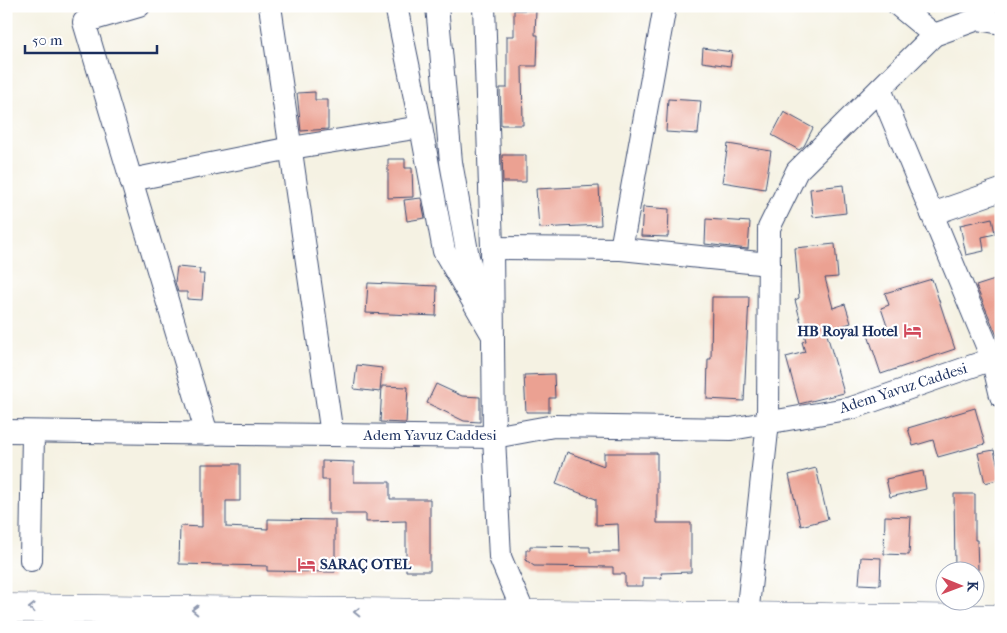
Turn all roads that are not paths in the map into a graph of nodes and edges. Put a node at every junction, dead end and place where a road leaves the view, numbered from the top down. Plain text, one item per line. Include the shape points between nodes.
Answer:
1 (139, 6) edge
2 (270, 6) edge
3 (396, 6) edge
4 (437, 6) edge
5 (484, 6) edge
6 (664, 6) edge
7 (898, 6) edge
8 (980, 12) edge
9 (1001, 23) edge
10 (934, 36) junction
11 (880, 89) junction
12 (421, 127) junction
13 (291, 148) junction
14 (131, 180) junction
15 (1001, 190) edge
16 (932, 214) junction
17 (492, 248) junction
18 (621, 249) junction
19 (769, 264) junction
20 (493, 335) junction
21 (996, 357) edge
22 (1001, 396) edge
23 (768, 422) junction
24 (6, 431) edge
25 (32, 432) junction
26 (207, 434) junction
27 (332, 435) junction
28 (494, 437) junction
29 (31, 560) dead end
30 (6, 608) edge
31 (524, 614) junction
32 (747, 616) junction
33 (1001, 619) edge

1 - 14 street via 84,22
2 - 13 street
3 - 12 street
4 - 20 street via 451,162 468,257
5 - 17 street
6 - 18 street
7 - 10 street
8 - 9 street
8 - 10 street
10 - 11 street
11 - 16 street
11 - 19 street via 797,170 769,228
12 - 13 street
12 - 20 street via 444,251
13 - 14 street
13 - 27 street
14 - 26 street
15 - 16 street
16 - 21 street
17 - 18 street
17 - 20 street
18 - 19 street
19 - 23 street
20 - 28 street
21 - 22 street
21 - 23 street, Adem Yavuz Caddesi via 852,408
23 - 28 street, Adem Yavuz Caddesi via 731,429 554,426
23 - 32 street
24 - 25 street, Adem Yavuz Caddesi
25 - 26 street, Adem Yavuz Caddesi
25 - 29 street
26 - 27 street, Adem Yavuz Caddesi
27 - 28 street, Adem Yavuz Caddesi
28 - 31 street via 500,557
31 -> 30 highway
31 - 32 highway
32 - 33 highway

